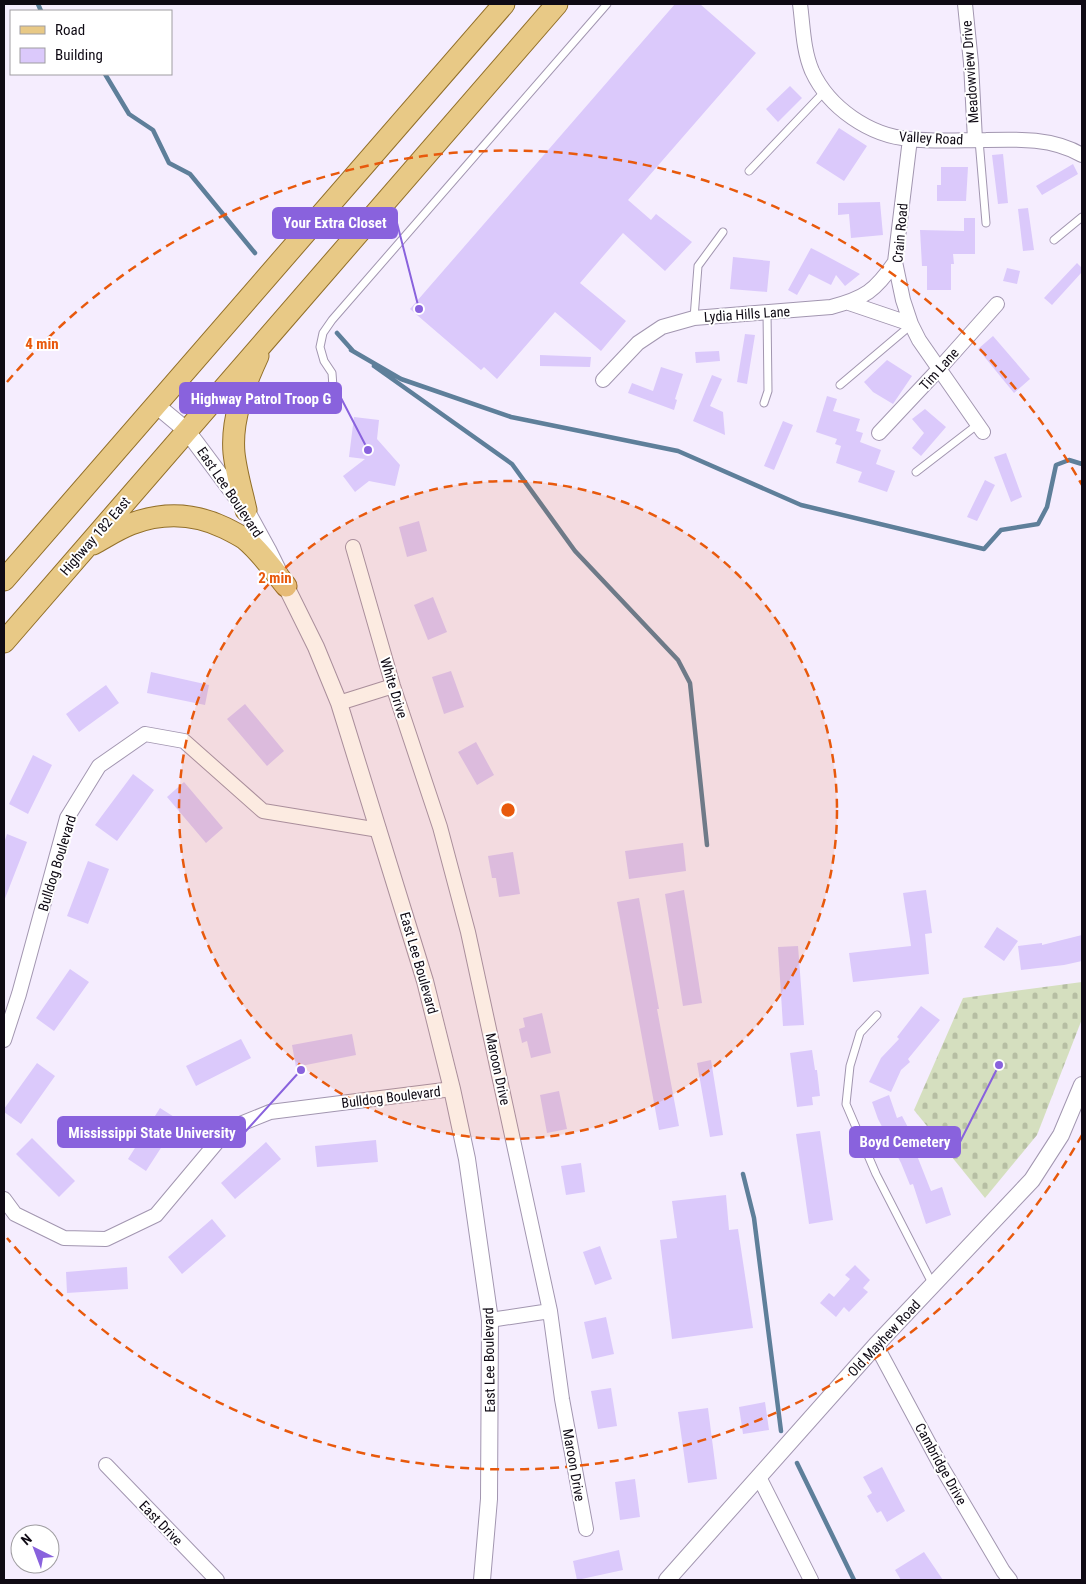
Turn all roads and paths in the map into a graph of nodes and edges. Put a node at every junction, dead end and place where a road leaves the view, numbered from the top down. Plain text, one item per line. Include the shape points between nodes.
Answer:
1 (504, 4) edge
2 (557, 4) edge
3 (606, 4) edge
4 (800, 4) edge
5 (965, 4) edge
6 (825, 91) junction
7 (910, 140) junction
8 (977, 140) junction
9 (1082, 155) edge
10 (749, 171) dead end
11 (1082, 217) edge
12 (986, 222) dead end
13 (722, 232) dead end
14 (1054, 240) dead end
15 (895, 262) junction
16 (849, 303) junction
17 (997, 304) dead end
18 (767, 312) junction
19 (694, 318) junction
20 (911, 324) junction
21 (266, 338) junction
22 (939, 369) junction
23 (602, 380) dead end
24 (840, 385) dead end
25 (334, 400) dead end
26 (764, 403) dead end
27 (156, 405) junction
28 (980, 429) joint
29 (186, 430) junction
30 (879, 433) dead end
31 (916, 472) dead end
32 (246, 510) junction
33 (353, 547) dead end
34 (84, 548) junction
35 (4, 580) edge
36 (286, 586) junction
37 (4, 642) edge
38 (393, 686) junction
39 (339, 703) junction
40 (440, 827) joint
41 (379, 830) junction
42 (877, 1015) dead end
43 (4, 1040) edge
44 (1082, 1085) edge
45 (452, 1089) junction
46 (4, 1199) edge
47 (933, 1285) junction
48 (550, 1312) junction
49 (490, 1320) junction
50 (876, 1345) junction
51 (106, 1465) dead end
52 (759, 1477) junction
53 (586, 1529) dead end
54 (217, 1580) edge
55 (482, 1580) edge
56 (667, 1580) edge
57 (811, 1580) edge
58 (1010, 1580) edge

1 - 27 main road
2 - 21 main road, Highway 182 East
3 - 25 lane via 323,333 320,347 332,373
4 - 6 street, Valley Road via 806,50 812,70
5 - 8 street, Meadowview Drive
6 - 7 street, Valley Road via 858,122 890,136
6 - 10 lane
7 - 8 street, Valley Road
7 - 15 street, Crain Road
8 - 9 street, Valley Road via 1022,139 1058,145
8 - 12 lane
11 - 14 lane
13 - 19 lane via 698,266
15 - 16 street, Lydia Hills Lane via 863,297
15 - 20 street, Crain Road
16 - 18 street, Lydia Hills Lane
16 - 20 street
17 - 22 street, Tim Lane
18 - 19 street, Lydia Hills Lane
18 - 26 lane via 768,392
19 - 23 street, Lydia Hills Lane via 662,327 650,335
20 - 22 street, Crain Road
20 - 24 lane
21 - 29 main road, Highway 182 East
21 - 32 main road via 240,401 234,428 234,452
22 - 28 street, Crain Road
22 - 30 street, Tim Lane
27 - 29 street, East Lee Boulevard
27 - 35 main road
28 - 31 lane
29 - 32 street, East Lee Boulevard
29 - 34 main road, Highway 182 East
32 - 36 street, East Lee Boulevard
33 - 38 street, White Drive
34 - 36 main road via 129,524 149,518 191,516 212,522 244,538
34 - 37 main road, Highway 182 East
36 - 39 street, East Lee Boulevard
38 - 39 street
38 - 40 street, White Drive
39 - 41 street, East Lee Boulevard
40 - 48 street, Maroon Drive via 468,932
41 - 43 street, Bulldog Boulevard via 263,812 184,741 145,734 99,766 68,818
41 - 45 street, East Lee Boulevard via 425,981
42 - 47 lane via 860,1033 850,1066 846,1104 876,1174
44 - 47 street, Old Mayhew Road via 1061,1135 1032,1180
45 - 46 street, Bulldog Boulevard via 270,1112 228,1128 156,1216 106,1239 64,1238 15,1214
45 - 49 street, East Lee Boulevard via 467,1159
47 - 50 street, Old Mayhew Road
48 - 49 street
48 - 53 street, Maroon Drive
49 - 55 street, East Lee Boulevard via 490,1499
50 - 52 street, Old Mayhew Road
50 - 58 street, Cambridge Drive via 941,1466
51 - 54 street, East Drive
52 - 56 street, Old Mayhew Road
52 - 57 street

